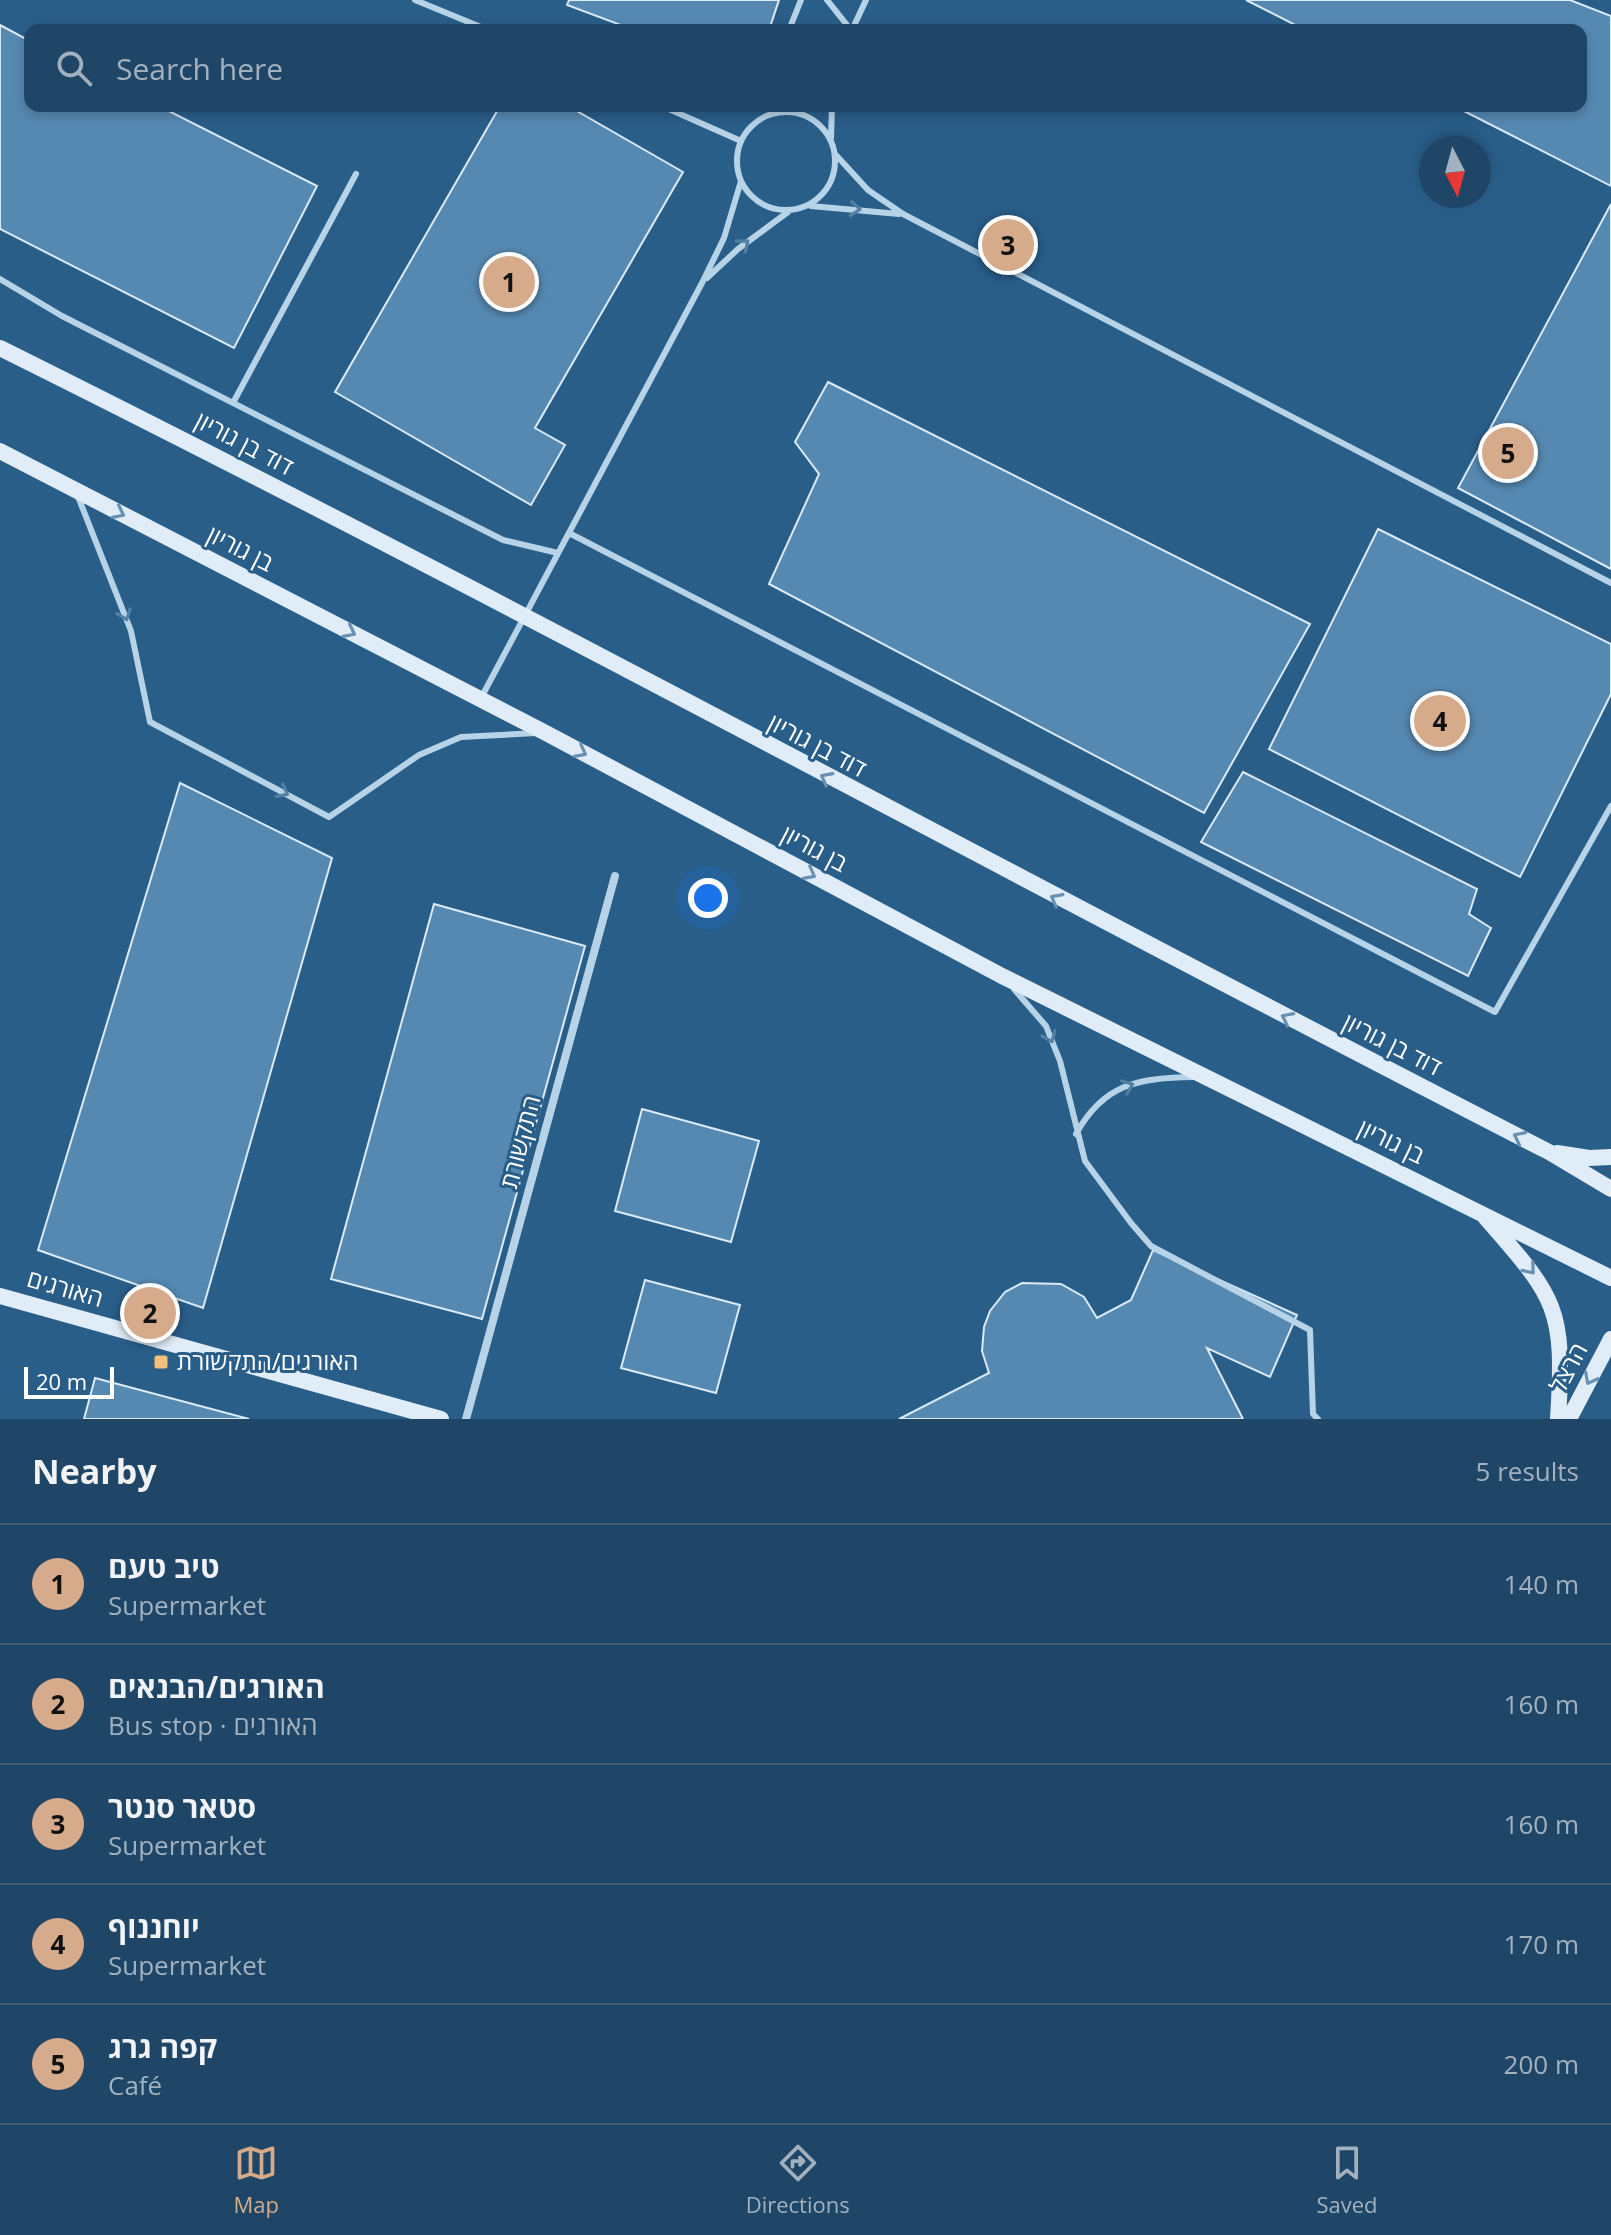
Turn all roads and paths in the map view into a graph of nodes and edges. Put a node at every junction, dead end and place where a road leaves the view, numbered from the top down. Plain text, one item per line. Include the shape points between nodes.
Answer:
1 (415, 0) edge
2 (801, 0) edge
3 (827, 0) edge
4 (866, 0) edge
5 (473, 24) edge
6 (791, 24) edge
7 (847, 24) edge
8 (855, 24) edge
9 (676, 112) edge
10 (832, 112) edge
11 (776, 113) joint
12 (741, 141) junction
13 (831, 141) junction
14 (835, 154) junction
15 (356, 174) dead end
16 (741, 181) junction
17 (807, 206) junction
18 (790, 210) junction
19 (903, 214) junction
20 (0, 279) edge
21 (702, 283) junction
22 (0, 348) edge
23 (233, 403) junction
24 (0, 451) edge
25 (75, 491) junction
26 (569, 533) junction
27 (558, 553) junction
28 (1611, 583) edge
29 (523, 618) junction
30 (480, 700) junction
31 (544, 732) junction
32 (1611, 806) edge
33 (615, 876) dead end
34 (1002, 976) junction
35 (1201, 1077) junction
36 (1076, 1134) junction
37 (1549, 1152) junction
38 (1611, 1157) edge
39 (1611, 1189) edge
40 (1479, 1210) junction
41 (1611, 1278) edge
42 (0, 1296) edge
43 (1611, 1339) edge
44 (441, 1419) edge
45 (466, 1419) edge
46 (1318, 1419) edge
47 (1558, 1419) edge
48 (1569, 1419) edge

1 - 5 lane
2 - 6 lane
3 - 7 lane
4 - 8 lane
9 - 12 lane
10 - 13 lane
11 - 12 lane via 756,123
11 - 13 lane via 806,116
12 - 16 lane
13 - 14 lane
14 - 17 lane via 829,187
14 - 19 lane via 868,190
15 - 23 lane
16 - 18 lane via 760,204
16 - 21 lane via 724,238
17 - 18 lane
17 -> 19 lane
21 -> 18 lane
19 - 28 lane
20 - 23 lane
21 - 26 lane
22 - 29 main road, דוד בן גוריון
23 - 27 lane via 503,540
24 - 25 main road, בן גוריון
25 -> 30 main road, בן גוריון
25 -> 31 lane via 131,631 150,722 329,817 419,755 461,737
26 - 27 lane
26 - 32 lane via 1495,1012
27 - 29 lane
29 - 30 lane
37 -> 29 main road, דוד בן גוריון
30 - 31 main road, בן גוריון
31 -> 34 main road, בן גוריון
33 - 45 street, התקשורת
34 - 35 main road, בן גוריון
34 -> 36 lane via 1046,1026
36 -> 35 lane via 1105,1096 1135,1082
35 - 40 main road, בן גוריון
36 - 46 lane via 1099,1182 1151,1246 1310,1330 1313,1414
37 - 38 main road
37 - 39 main road, דוד בן גוריון
40 - 41 main road, בן גוריון
40 -> 47 main road via 1553,1305 1562,1363
42 - 44 main road, האורגים
43 -> 48 main road, הרצל

